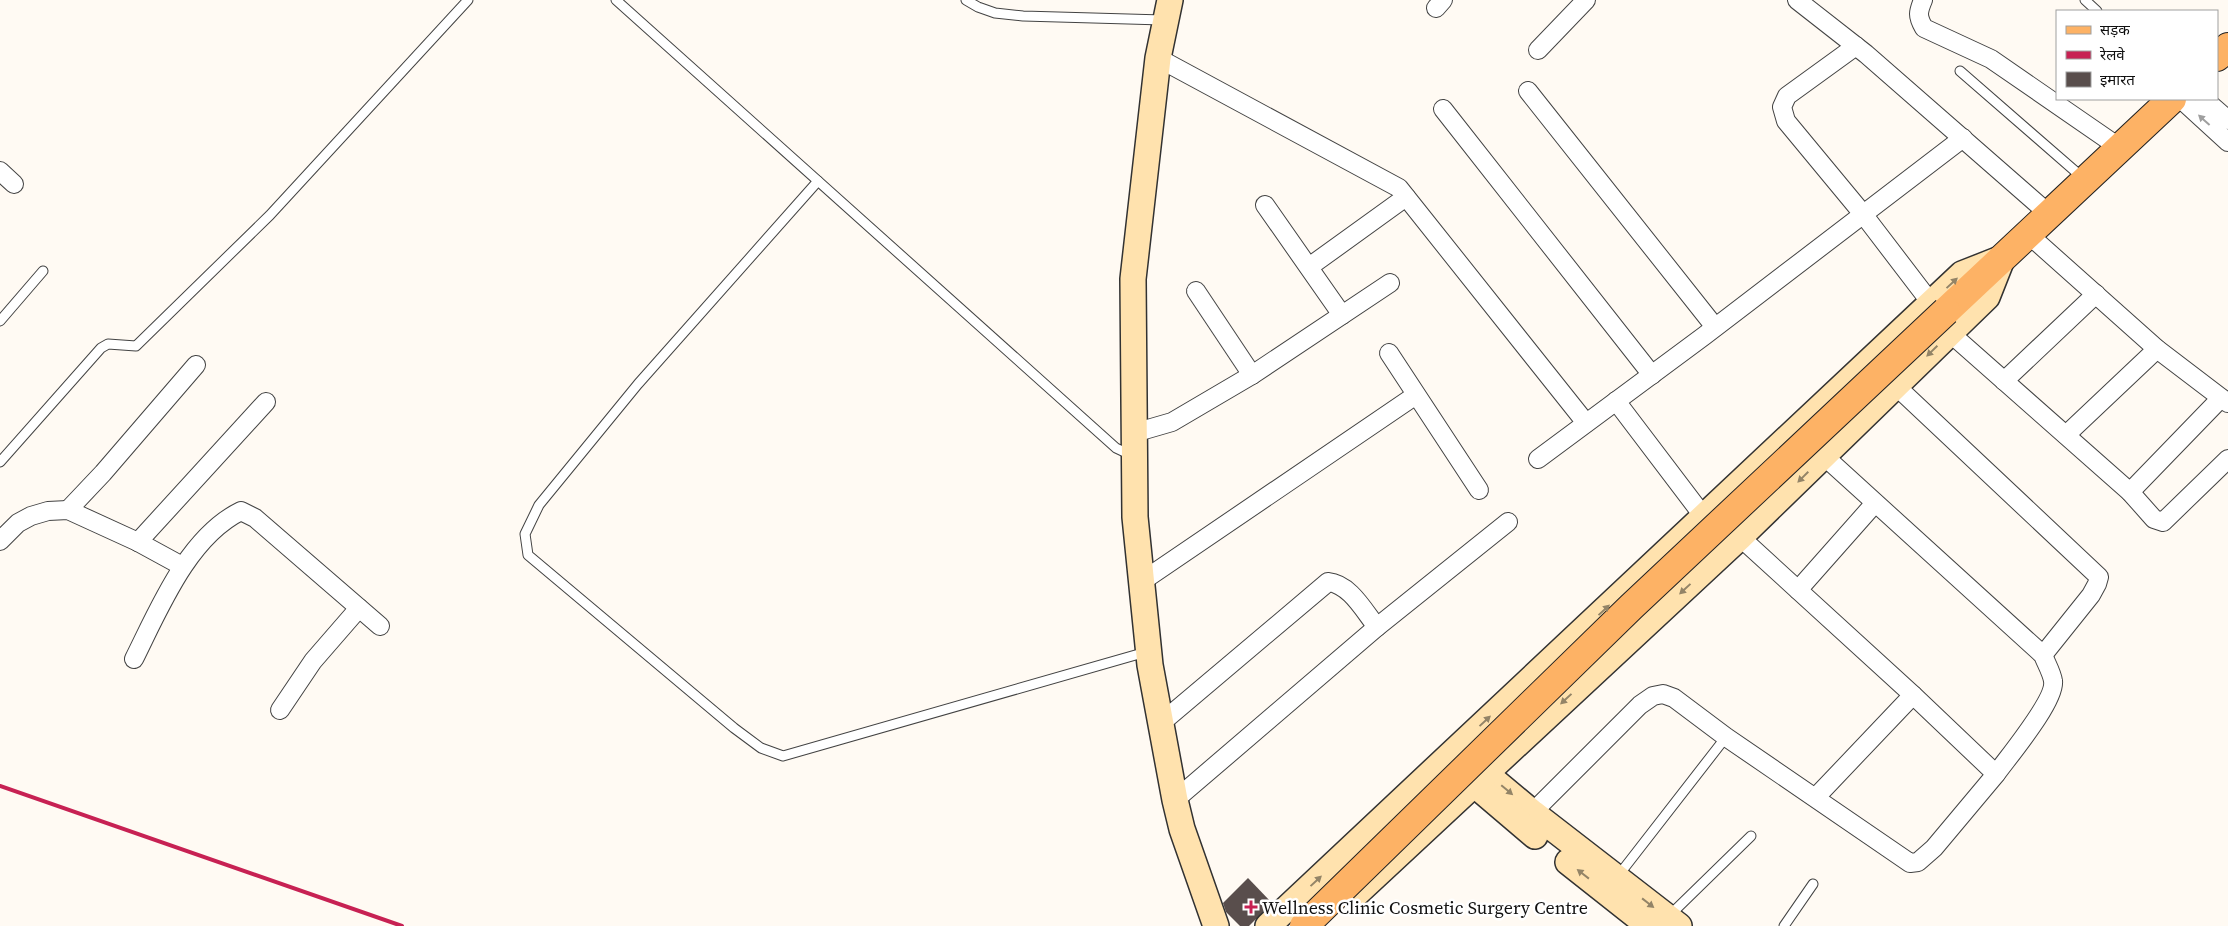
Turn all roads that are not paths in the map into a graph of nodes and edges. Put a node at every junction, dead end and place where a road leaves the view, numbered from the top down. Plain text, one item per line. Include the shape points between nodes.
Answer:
1 (468, 0) edge
2 (616, 0) edge
3 (966, 0) edge
4 (1586, 0) edge
5 (1797, 0) edge
6 (2085, 0) edge
7 (1922, 1) edge
8 (1168, 10) edge
9 (2096, 10) edge
10 (1856, 46) junction
11 (2228, 46) edge
12 (1538, 50) dead end
13 (2218, 56) edge
14 (1158, 58) junction
15 (1960, 71) dead end
16 (1528, 91) dead end
17 (2171, 100) edge
18 (2182, 100) edge
19 (2205, 100) edge
20 (1443, 109) dead end
21 (2228, 120) edge
22 (1963, 138) junction
23 (2228, 142) edge
24 (2120, 148) junction
25 (0, 171) edge
26 (2085, 180) junction
27 (818, 181) junction
28 (14, 184) dead end
29 (1406, 197) junction
30 (1265, 205) dead end
31 (1863, 214) junction
32 (2049, 214) junction
33 (2028, 234) junction
34 (1309, 267) junction
35 (43, 271) dead end
36 (1390, 283) dead end
37 (1196, 291) dead end
38 (2096, 294) junction
39 (1342, 315) junction
40 (1942, 316) junction
41 (0, 321) edge
42 (1715, 327) junction
43 (2157, 349) junction
44 (1388, 353) dead end
45 (196, 365) dead end
46 (1652, 374) junction
47 (1252, 375) junction
48 (2004, 381) junction
49 (1896, 386) junction
50 (1416, 395) junction
51 (1616, 401) junction
52 (2225, 401) edge
53 (266, 402) dead end
54 (1586, 423) junction
55 (2066, 435) junction
56 (1134, 445) junction
57 (1824, 456) junction
58 (1538, 458) dead end
59 (2228, 459) edge
60 (0, 462) edge
61 (1479, 490) dead end
62 (2130, 492) junction
63 (1875, 503) junction
64 (68, 510) junction
65 (1704, 516) junction
66 (1508, 522) dead end
67 (1740, 537) junction
68 (0, 541) edge
69 (138, 542) junction
70 (182, 566) junction
71 (1141, 582) junction
72 (1798, 590) junction
73 (359, 608) junction
74 (380, 626) dead end
75 (1377, 627) junction
76 (1148, 651) junction
77 (2043, 655) junction
78 (134, 659) dead end
79 (1913, 695) junction
80 (280, 710) dead end
81 (1161, 722) junction
82 (1726, 737) junction
83 (1450, 754) junction
84 (1996, 774) junction
85 (1480, 779) junction
86 (1816, 797) junction
87 (1175, 800) junction
88 (1526, 818) junction
89 (1751, 836) dead end
90 (1616, 878) junction
91 (1813, 884) dead end
92 (1665, 923) edge
93 (1216, 926) edge
94 (1268, 926) edge
95 (1304, 926) edge
96 (1322, 926) edge
97 (1784, 926) edge

1 - 60 lane via 270,215 162,322 136,346 108,344 101,348
2 - 27 lane
3 - 8 lane via 995,13 1023,16
4 - 12 street
5 - 10 street
6 - 9 lane
7 - 24 street via 1918,19 1924,28 1992,59
8 - 14 street
10 - 22 street
10 - 31 street via 1787,96 1782,107 1786,121
11 - 13 main road
14 - 29 street via 1399,188
14 - 56 street via 1133,279
15 - 26 lane
16 - 42 street
17 - 24 main road
23 -> 18 street
19 - 21 street
20 - 46 street
22 - 31 street
22 - 32 street
24 - 26 main road
25 - 28 street
26 - 32 main road
27 - 56 lane via 1116,448
27 - 76 lane via 638,384 540,505 525,534 528,556 734,728 761,748 783,756
29 - 34 street
29 - 54 street
30 - 34 street
31 - 40 street
31 - 42 street
32 - 33 main road
33 - 38 street
33 - 40 main road
34 - 39 street
35 - 41 lane
36 - 39 street
37 - 47 street
38 - 43 street
38 - 48 street
39 - 47 street
40 - 48 street
40 -> 49 street
40 - 65 street
40 - 95 main road, bridge via 1630,608
42 - 46 street
43 - 52 street
43 - 55 street
44 - 50 street
45 - 64 street
46 - 51 street
47 - 56 street
48 - 55 street
49 - 57 street
49 - 77 street via 2098,577 2098,584 2091,595
50 - 61 street
50 - 71 street
51 - 54 street
51 - 65 street
52 - 62 street
53 - 69 street
54 - 58 street
55 - 62 street
56 - 71 street via 1135,517
57 - 63 street
57 -> 67 street
59 - 62 street via 2163,522 2154,519
63 - 72 street
63 - 77 street
64 - 68 street via 31,516 18,523
64 - 69 street
83 -> 65 street
66 - 75 street
67 - 72 street
67 -> 85 street
69 - 70 street
70 - 73 street via 221,523 241,511 255,518
70 - 78 street
71 - 76 street
72 - 79 street
73 - 74 street
73 - 80 street via 313,661
75 - 81 street via 1348,591 1337,583 1328,582
75 - 87 street
76 - 81 street
77 - 84 street via 2053,681 2052,693
79 - 84 street
79 - 86 street
81 - 87 street
82 - 86 street
82 - 88 street via 1674,698 1663,694 1653,696 1640,705
82 - 90 lane
83 - 85 street
94 -> 83 street
84 - 86 street via 1934,848 1918,862 1910,863 1899,857
85 - 88 street
85 - 96 street
87 - 93 street
88 - 90 street
92 -> 88 street
89 - 92 lane
90 -> 92 street
91 - 97 lane

